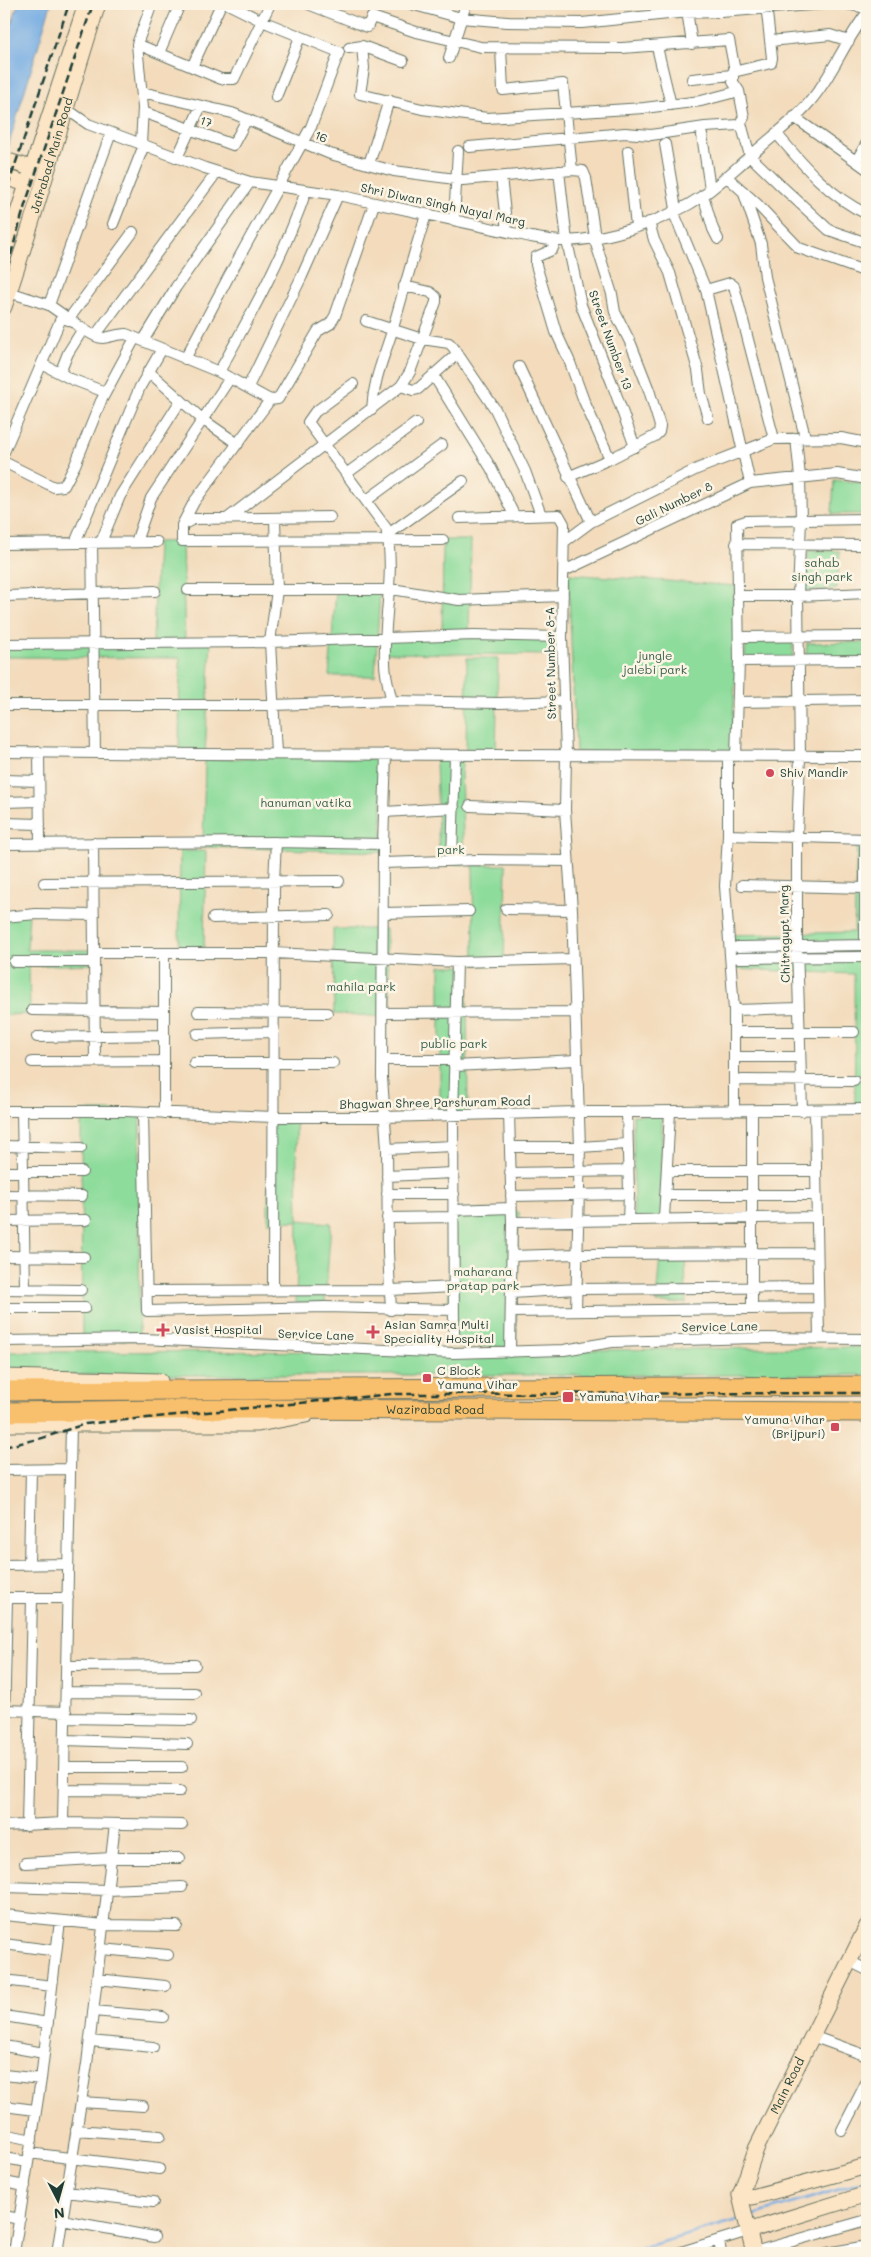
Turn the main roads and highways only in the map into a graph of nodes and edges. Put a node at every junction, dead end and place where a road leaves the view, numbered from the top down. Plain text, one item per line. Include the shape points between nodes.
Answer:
1 (86, 4) edge
2 (98, 4) edge
3 (4, 160) edge
4 (32, 168) junction
5 (4, 177) edge
6 (27, 184) junction
7 (4, 255) edge
8 (4, 307) edge
9 (4, 1377) edge
10 (867, 1386) edge
11 (330, 1389) junction
12 (4, 1391) edge
13 (335, 1410) junction
14 (4, 1412) edge
15 (867, 1412) edge
16 (4, 1424) edge
17 (866, 1934) edge
18 (867, 2166) edge
19 (867, 2194) edge
20 (740, 2197) junction
21 (747, 2230) junction
22 (754, 2253) edge

1 - 4 main road, Jafrabad Main Road
2 - 8 main road, Jafrabad Main Road
3 - 4 main road
4 - 6 main road, Jafrabad Main Road
5 - 6 main road
6 - 7 main road, Jafrabad Main Road
9 - 11 main road via 276,1384
10 - 11 highway, Wazirabad Road
11 - 12 highway, Wazirabad Road
13 - 14 highway, Wazirabad Road
13 - 15 highway, Wazirabad Road
13 - 16 main road via 258,1424
17 - 20 main road, Main Road via 756,2149
18 - 20 main road via 752,2197
19 - 21 main road
20 - 21 main road
21 - 22 main road

